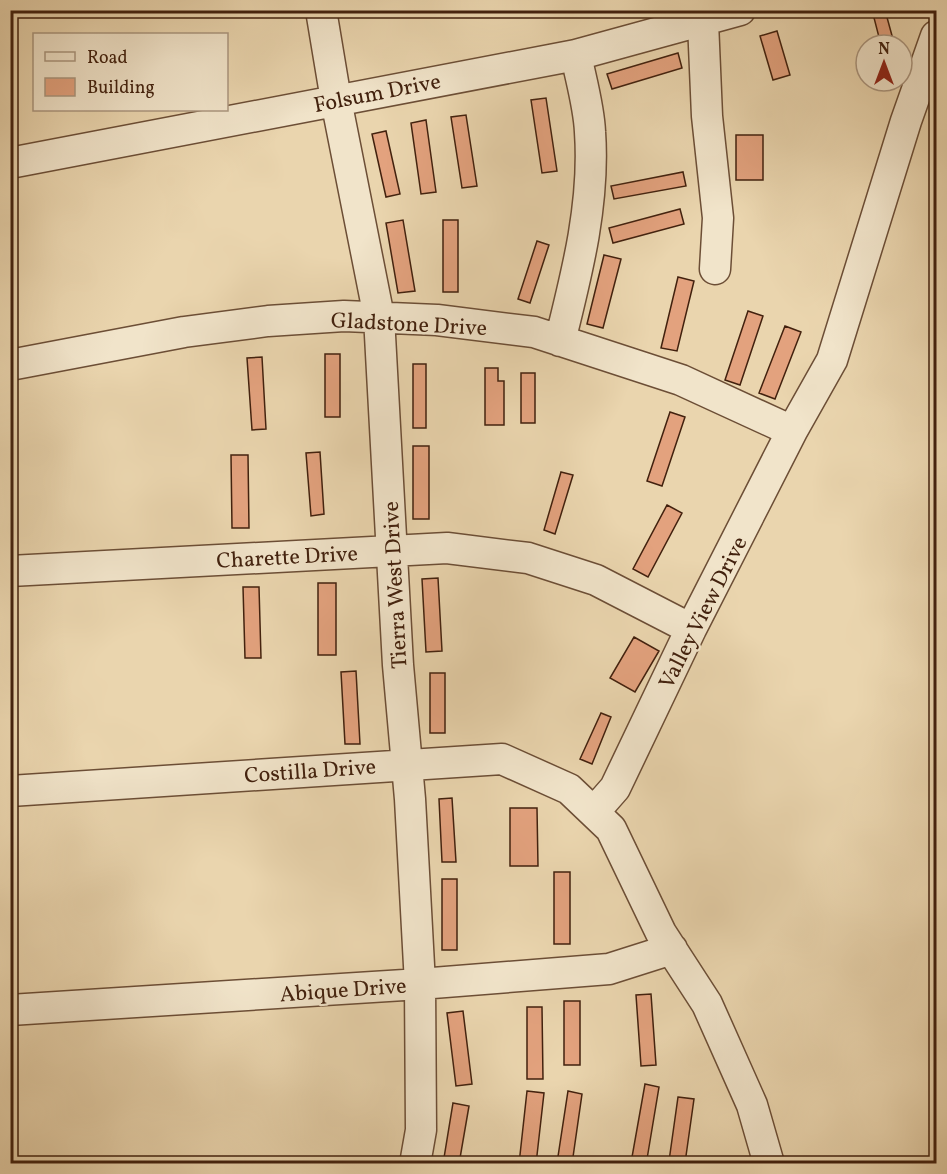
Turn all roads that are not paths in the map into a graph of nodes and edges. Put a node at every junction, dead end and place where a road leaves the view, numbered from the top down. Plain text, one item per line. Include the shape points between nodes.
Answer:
1 (321, 10) edge
2 (740, 10) edge
3 (703, 22) junction
4 (936, 36) edge
5 (576, 56) junction
6 (336, 100) junction
7 (10, 163) edge
8 (715, 269) dead end
9 (379, 317) junction
10 (560, 341) junction
11 (10, 365) edge
12 (792, 431) junction
13 (392, 550) junction
14 (10, 571) edge
15 (692, 629) junction
16 (407, 763) junction
17 (10, 791) edge
18 (594, 813) junction
19 (672, 949) junction
20 (420, 984) junction
21 (10, 1010) edge
22 (415, 1164) edge
23 (769, 1164) edge

1 - 6 street, Tierra West Drive
2 - 3 street, Folsum Drive
3 - 5 street, Folsum Drive
3 - 8 street via 707,116 718,218
4 - 12 street, Valley View Drive via 832,360
5 - 6 street, Folsum Drive
5 - 10 street via 590,131 589,201 579,268
6 - 7 street, Folsum Drive
6 - 9 street, Tierra West Drive
9 - 10 street, Gladstone Drive via 534,332
9 - 11 street, Gladstone Drive via 344,315 237,325
9 - 13 street, Tierra West Drive
10 - 12 street, Gladstone Drive via 681,380
12 - 15 street, Valley View Drive
13 - 14 street, Charette Drive
13 - 15 street, Charette Drive via 447,548 528,558 596,580
13 - 16 street, Tierra West Drive
15 - 18 street, Valley View Drive via 615,788
16 - 17 street, Costilla Drive
16 - 18 street, Costilla Drive via 502,759 569,789
16 - 20 street, Tierra West Drive
18 - 19 street via 611,829
19 - 20 street, Abique Drive via 609,969
19 - 23 street via 707,1004 752,1105
20 - 21 street, Abique Drive
20 - 22 street, Tierra West Drive via 421,1130

